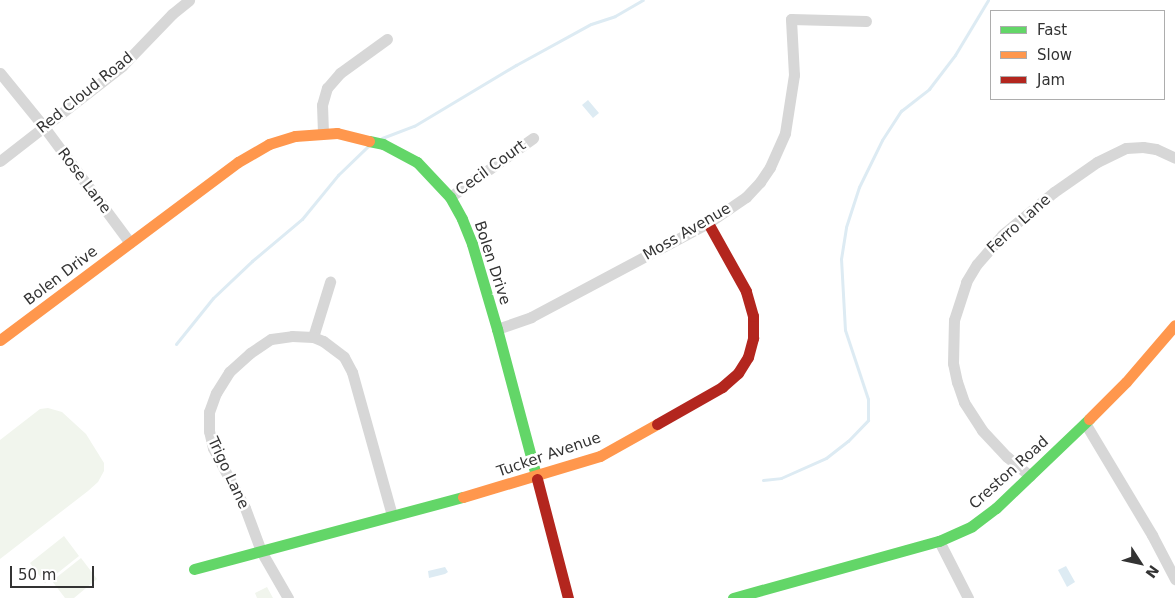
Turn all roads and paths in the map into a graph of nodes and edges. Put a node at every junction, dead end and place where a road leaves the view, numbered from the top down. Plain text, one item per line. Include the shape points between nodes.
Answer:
1 (189, 0) edge
2 (866, 21) dead end
3 (387, 39) dead end
4 (0, 73) edge
5 (44, 127) junction
6 (323, 133) junction
7 (533, 138) dead end
8 (1175, 158) edge
9 (0, 161) edge
10 (450, 197) junction
11 (708, 223) junction
12 (130, 243) junction
13 (330, 282) dead end
14 (1175, 325) edge
15 (497, 329) junction
16 (313, 337) junction
17 (0, 340) edge
18 (1085, 423) junction
19 (535, 476) junction
20 (1030, 476) junction
21 (392, 515) junction
22 (938, 541) junction
23 (261, 551) junction
24 (194, 568) dead end
25 (1175, 579) edge
26 (288, 598) edge
27 (568, 598) edge
28 (733, 598) edge
29 (968, 598) edge

1 - 5 street, Red Cloud Road via 122,66
2 - 11 street, Moss Avenue via 791,19 794,76 778,150 760,182 746,197
3 - 6 street via 340,73 327,88 322,105
4 - 5 street, Rose Lane
5 - 9 street, Red Cloud Road
5 - 12 street, Rose Lane
6 - 10 street, Bolen Drive via 362,137 401,152 431,176
6 - 12 street, Bolen Drive via 295,136 269,144 238,162
7 - 10 street, Cecil Court
8 - 20 street, Ferro Lane via 1143,147 1126,148 1097,162 1002,235 966,282 954,320 953,363 957,382 964,402 982,430
10 - 15 street, Bolen Drive via 472,244
11 - 15 street, Moss Avenue via 531,318
11 - 19 street, Tucker Avenue via 746,291 753,316 754,338 748,357 738,372 722,388 600,456
12 - 17 street, Bolen Drive
13 - 16 street
14 - 18 street, Creston Road
15 - 19 street, Bolen Drive
16 - 21 street, Trigo Lane via 344,357 352,372
16 - 23 street, Trigo Lane via 271,339 250,353 229,372 209,412 209,432 214,448 245,508
18 - 20 street, Creston Road
18 - 25 street
19 - 21 street, Tucker Avenue
19 - 27 street, Bolen Drive
20 - 22 street, Creston Road via 972,526
21 - 23 street, Tucker Avenue
22 - 28 street, Creston Road
22 - 29 street
23 - 24 street, Tucker Avenue
23 - 26 street, Trigo Lane

